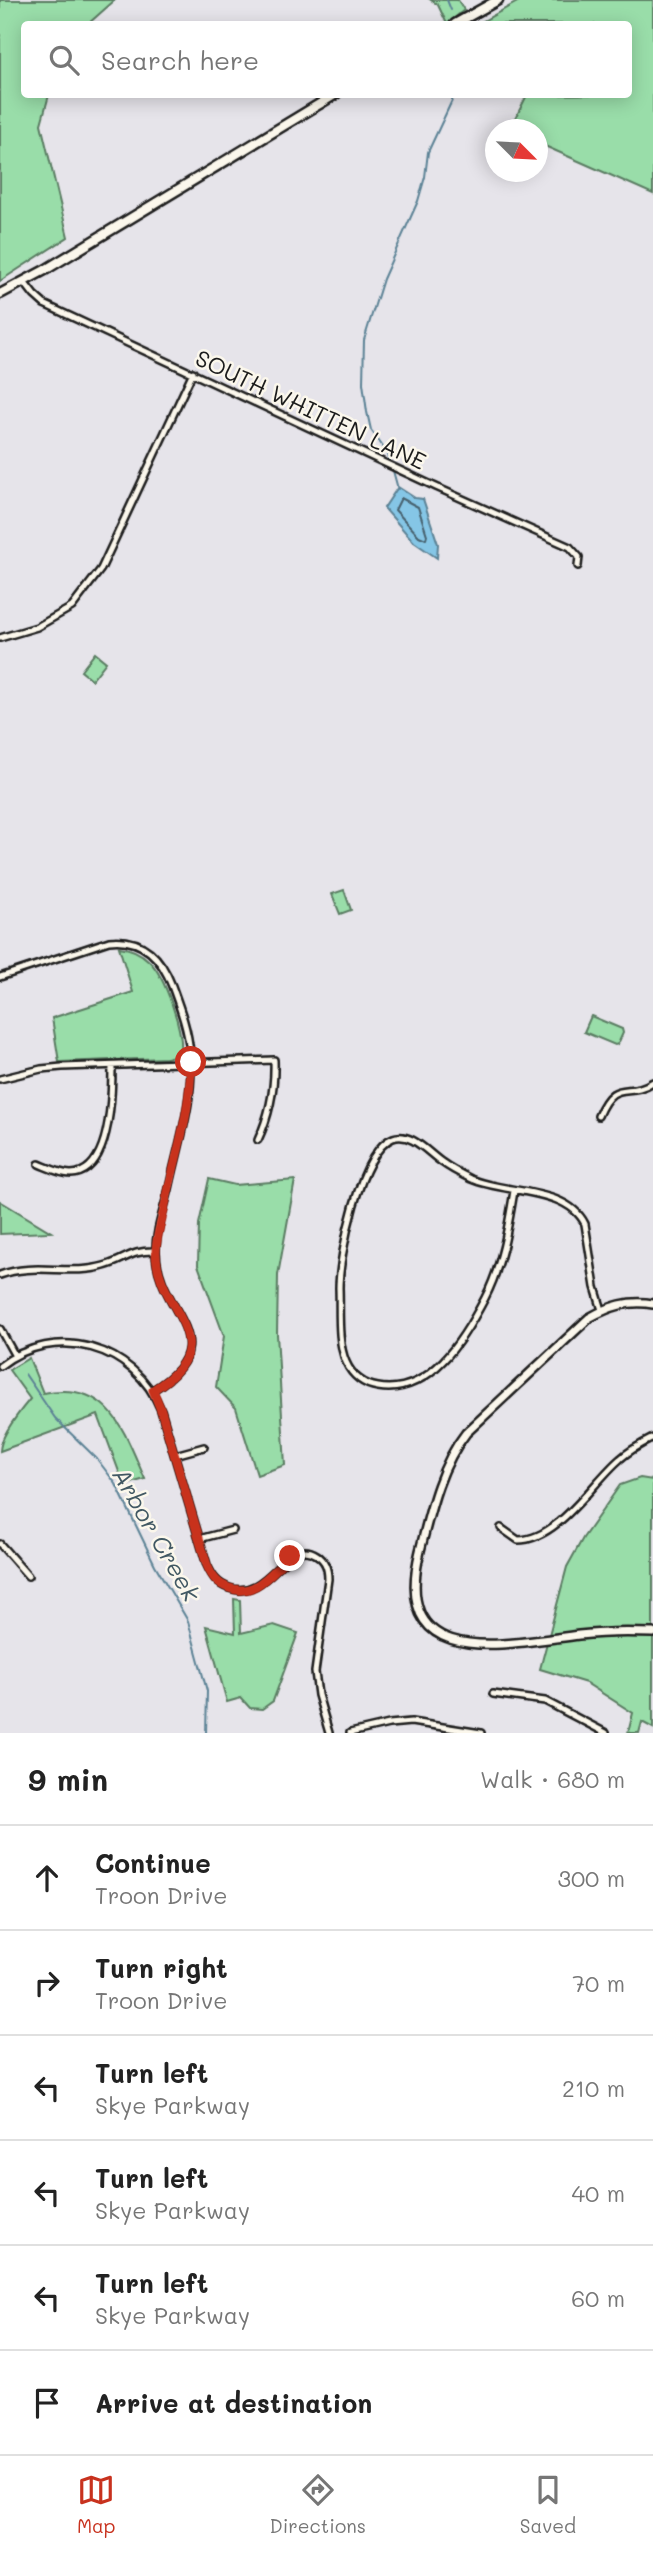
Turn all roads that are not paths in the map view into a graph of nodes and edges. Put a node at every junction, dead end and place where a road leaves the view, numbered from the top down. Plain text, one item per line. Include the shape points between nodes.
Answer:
1 (498, 0) edge
2 (460, 21) edge
3 (329, 98) edge
4 (24, 282) junction
5 (0, 294) edge
6 (193, 372) junction
7 (578, 566) dead end
8 (0, 638) edge
9 (0, 977) edge
10 (191, 1062) junction
11 (112, 1066) junction
12 (0, 1079) edge
13 (611, 1082) dead end
14 (653, 1082) edge
15 (617, 1091) junction
16 (598, 1116) dead end
17 (258, 1140) dead end
18 (40, 1164) dead end
19 (514, 1191) junction
20 (156, 1251) junction
21 (0, 1275) edge
22 (653, 1304) edge
23 (602, 1310) junction
24 (0, 1329) edge
25 (15, 1356) junction
26 (0, 1366) edge
27 (153, 1390) junction
28 (653, 1438) edge
29 (205, 1447) dead end
30 (175, 1455) junction
31 (501, 1528) dead end
32 (233, 1530) dead end
33 (200, 1539) junction
34 (0, 1544) edge
35 (28, 1576) dead end
36 (653, 1633) edge
37 (493, 1693) dead end
38 (330, 1733) edge
39 (350, 1733) edge
40 (481, 1733) edge
41 (606, 1733) edge

1 - 2 main road
3 - 4 main road
4 - 5 main road
4 - 6 street, SOUTH WHITTEN LANE via 44,304
6 - 7 street, SOUTH WHITTEN LANE via 570,547 579,557
6 - 8 street via 101,569 72,607 37,627
9 - 10 street via 107,942 123,940 142,946 161,962 170,980 186,1027
10 - 11 street
10 - 17 street via 274,1060 272,1100
10 - 20 street via 189,1095
11 - 12 street via 41,1069
11 - 18 street via 111,1107 95,1161 85,1170 69,1174
13 - 15 street
14 - 15 street
15 - 16 street via 607,1098
19 - 19 street via 471,1179 405,1138 390,1139 375,1152 354,1205 339,1273 343,1349 356,1376 377,1387 407,1387 428,1375 449,1354 493,1279
19 - 23 street via 554,1198 571,1205 581,1216
20 - 21 street via 136,1252 92,1269 25,1269
20 - 27 street via 162,1281 189,1342 178,1371
22 - 23 street via 635,1302
23 - 36 street via 480,1419 455,1448 425,1531 415,1594 420,1613 431,1628 464,1644
24 - 25 street
25 - 26 street
25 - 27 street via 54,1344 86,1345 120,1358
27 - 30 street
28 - 31 street via 619,1460 542,1534 518,1540
29 - 30 street
30 - 33 street
32 - 33 street
33 - 38 street via 214,1578 235,1590 262,1583 296,1553 312,1553 325,1563 328,1579 315,1672
34 - 35 street
37 - 41 street via 545,1702
39 - 40 street via 411,1722

